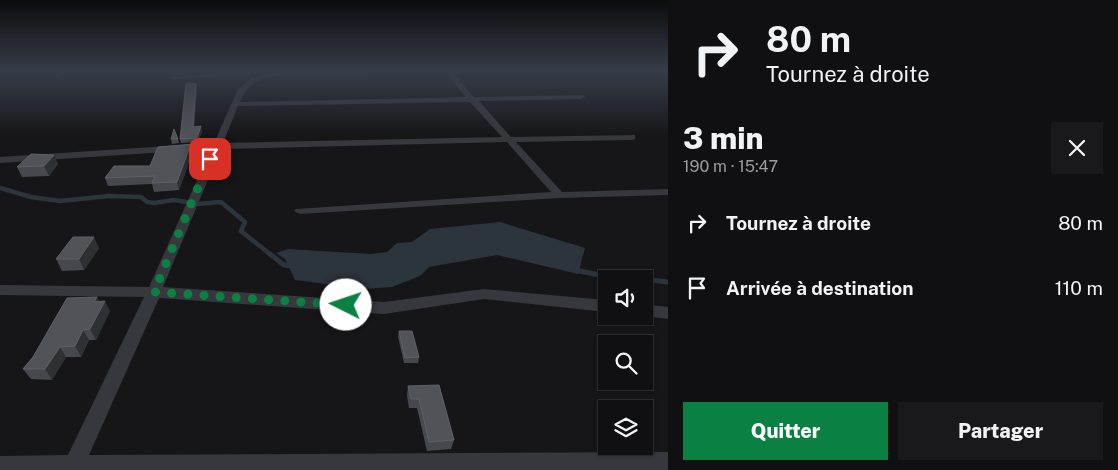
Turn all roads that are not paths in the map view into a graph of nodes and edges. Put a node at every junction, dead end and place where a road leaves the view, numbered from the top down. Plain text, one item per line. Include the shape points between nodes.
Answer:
1 (240, 93) edge
2 (467, 93) edge
3 (580, 96) dead end
4 (474, 100) junction
5 (234, 104) junction
6 (632, 137) dead end
7 (508, 139) junction
8 (216, 146) junction
9 (0, 160) edge
10 (668, 192) edge
11 (559, 195) junction
12 (300, 211) dead end
13 (0, 290) edge
14 (154, 292) junction
15 (598, 305) edge
16 (653, 311) edge
17 (668, 313) edge
18 (668, 462) edge
19 (0, 466) edge
20 (73, 468) edge

1 - 5 street
2 - 4 street
3 - 4 street
4 - 5 street
4 - 7 street
5 - 8 street
6 - 7 street
7 - 8 street
7 - 11 street
8 - 9 street
8 - 14 street
10 - 11 street
11 - 12 street
13 - 14 street
14 - 15 street via 384,308 484,294
14 - 20 street
16 - 17 street
18 - 20 street
19 - 20 street

